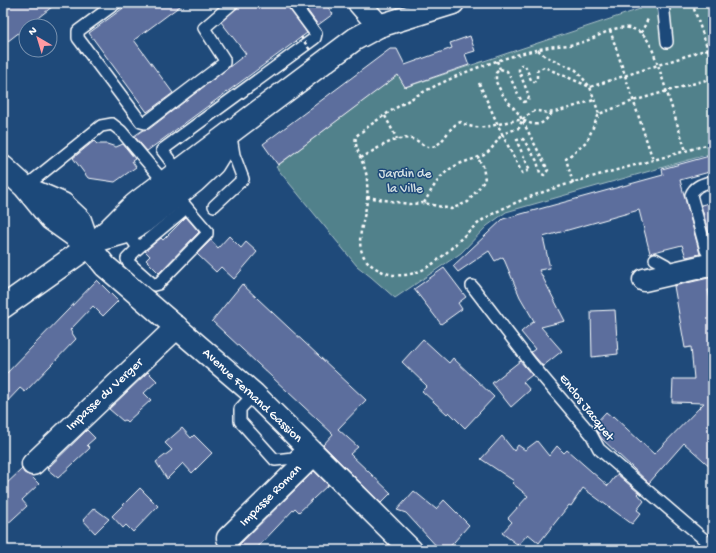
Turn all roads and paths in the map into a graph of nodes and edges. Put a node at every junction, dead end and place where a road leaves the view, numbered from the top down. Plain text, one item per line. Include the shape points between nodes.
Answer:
1 (116, 3) edge
2 (233, 3) edge
3 (293, 3) edge
4 (359, 3) edge
5 (453, 3) edge
6 (663, 3) edge
7 (692, 3) edge
8 (649, 14) dead end
9 (379, 26) junction
10 (610, 30) junction
11 (641, 33) junction
12 (301, 37) dead end
13 (667, 42) dead end
14 (708, 49) junction
15 (310, 50) dead end
16 (538, 50) junction
17 (497, 61) junction
18 (713, 64) edge
19 (658, 65) junction
20 (500, 68) junction
21 (625, 76) junction
22 (713, 78) edge
23 (479, 83) dead end
24 (590, 87) junction
25 (666, 92) junction
26 (594, 100) junction
27 (633, 102) junction
28 (552, 112) junction
29 (599, 114) junction
30 (385, 116) junction
31 (522, 120) junction
32 (498, 124) junction
33 (230, 133) junction
34 (502, 134) junction
35 (397, 139) junction
36 (713, 143) edge
37 (686, 151) junction
38 (477, 157) junction
39 (361, 158) junction
40 (653, 160) junction
41 (3, 167) edge
42 (713, 181) edge
43 (573, 183) junction
44 (25, 187) junction
45 (176, 189) junction
46 (367, 197) junction
47 (424, 203) junction
48 (214, 206) dead end
49 (132, 240) junction
50 (93, 244) junction
51 (713, 263) edge
52 (644, 280) dead end
53 (472, 286) dead end
54 (3, 307) edge
55 (177, 327) junction
56 (254, 394) junction
57 (310, 450) junction
58 (33, 464) dead end
59 (228, 538) dead end
60 (713, 547) edge
61 (411, 550) edge

1 - 2 lane via 78,31 78,38 141,122 145,123 224,63 204,28
3 - 45 lane via 316,34 315,38 162,150
4 - 9 street
5 - 9 street
6 - 13 lane
7 - 14 path
8 - 11 path
9 - 33 street via 355,38
10 - 11 path via 625,27
10 - 16 path via 578,44
10 - 21 path
11 - 19 path via 649,42
12 - 15 path, bridge
14 - 18 path
14 - 19 path
16 - 17 path
16 - 24 path via 545,56 576,70
17 - 20 path
17 - 30 path via 432,87 408,99
19 - 21 path
19 - 25 path
20 - 24 path via 507,71 520,100 524,102 530,96 518,68 521,65 525,65 534,82 537,79 537,71 544,67
20 - 31 path via 496,73 496,82
21 - 24 path
21 - 27 path
22 - 25 path
23 - 32 path
24 - 26 path
25 - 27 path
25 - 37 path
26 - 28 path
26 - 29 path
27 - 29 path
27 - 40 path
28 - 31 path via 537,110
28 - 31 path via 541,124 535,126
29 - 43 path via 587,141 566,158
30 - 35 path
30 - 39 path via 356,136 355,141
31 - 32 path
31 - 34 path via 519,128
31 - 34 path via 543,158 548,170 546,174 540,173 537,161 523,139 517,140 530,170 522,173
32 - 34 path
32 - 35 path via 470,128 461,122 457,123 432,147 427,147 416,140
33 - 45 street
33 - 48 lane via 234,155 243,179
34 - 38 path via 491,149
35 - 39 path
36 - 37 path
37 - 40 path
38 - 47 path via 448,170
38 - 47 path via 483,166 485,180 468,202 451,209
39 - 46 path via 365,166
40 - 43 path
41 - 44 street, Avenue Fernand Gassion
42 - 51 lane via 699,185 691,195 706,250
43 - 46 path via 504,207 468,231 446,254 431,264 405,275 380,271 364,257 359,238
44 - 45 lane via 101,126 112,124
44 - 50 street, Avenue Fernand Gassion via 51,219
45 - 49 street via 143,222
45 - 49 lane via 207,234 154,286 128,262
45 - 50 street via 131,207
46 - 47 path via 409,204
49 - 50 street
50 - 54 street
50 - 55 street, Avenue Fernand Gassion via 105,266
51 - 52 street via 662,266
53 - 60 lane, Enclos Jacquet via 531,363 591,434 598,449
55 - 56 street, Avenue Fernand Gassion
55 - 58 street, Impasse du Verger
56 - 57 street, Avenue Fernand Gassion
56 - 57 lane via 240,409 240,421 275,460 293,458
57 - 59 street, Impasse Roman
57 - 61 street, Avenue Fernand Gassion

